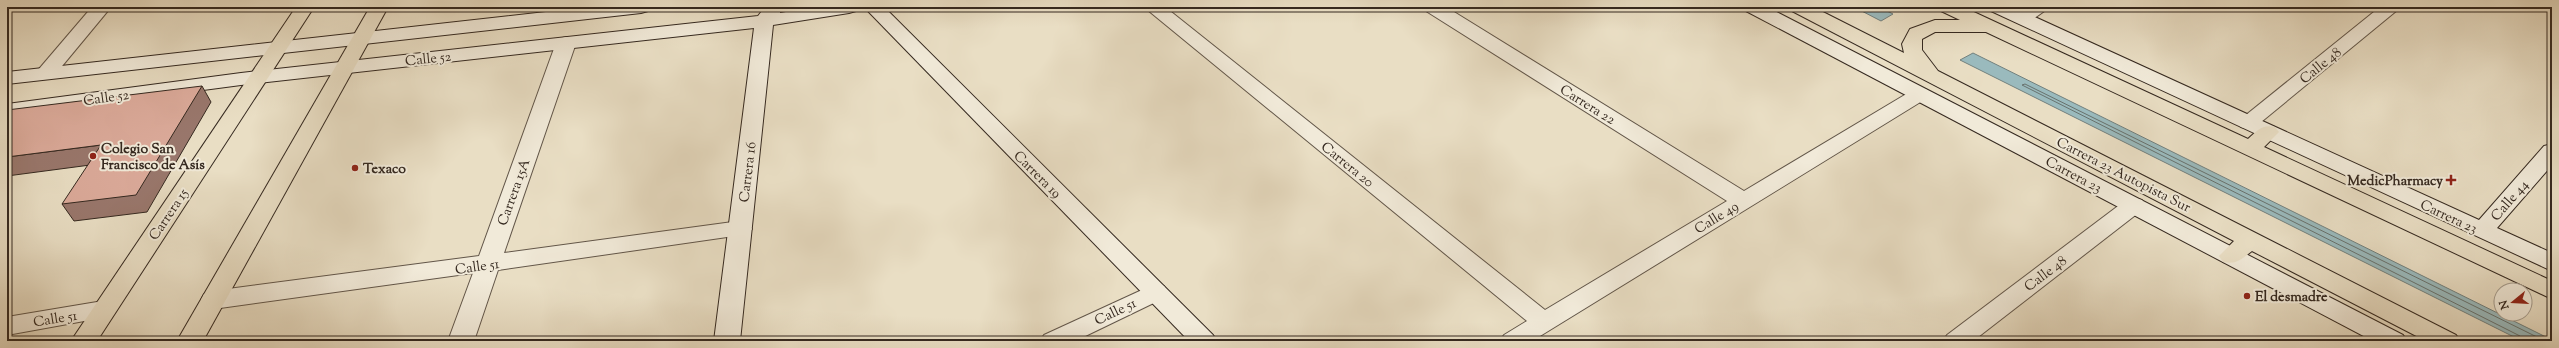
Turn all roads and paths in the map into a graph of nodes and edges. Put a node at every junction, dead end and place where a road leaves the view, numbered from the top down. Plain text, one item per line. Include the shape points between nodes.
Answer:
1 (102, 7) edge
2 (305, 7) edge
3 (379, 7) edge
4 (641, 7) edge
5 (849, 7) edge
6 (873, 7) edge
7 (1153, 7) edge
8 (1433, 7) edge
9 (1753, 7) edge
10 (1799, 7) edge
11 (1948, 7) edge
12 (1998, 7) edge
13 (2041, 7) edge
14 (2392, 7) edge
15 (578, 10) edge
16 (769, 14) edge
17 (2022, 18) junction
18 (523, 20) junction
19 (362, 37) junction
20 (2018, 41) junction
21 (566, 43) junction
22 (280, 46) junction
23 (512, 49) junction
24 (346, 67) junction
25 (46, 73) junction
26 (260, 77) junction
27 (7, 78) edge
28 (1952, 85) junction
29 (1920, 94) junction
30 (7, 110) edge
31 (2248, 122) junction
32 (2268, 132) junction
33 (2250, 149) junction
34 (2552, 151) edge
35 (1742, 200) junction
36 (2134, 205) junction
37 (740, 229) junction
38 (2482, 231) junction
39 (2251, 239) junction
40 (2231, 256) junction
41 (2552, 263) edge
42 (487, 264) junction
43 (2552, 291) edge
44 (1155, 292) junction
45 (213, 300) junction
46 (103, 310) junction
47 (1544, 322) junction
48 (7, 326) edge
49 (84, 341) edge
50 (190, 341) edge
51 (461, 341) edge
52 (727, 341) edge
53 (1053, 341) edge
54 (1204, 341) edge
55 (1513, 341) edge
56 (1956, 341) edge
57 (2394, 341) edge
58 (2447, 341) edge

1 - 25 street
2 - 22 main road, Carrera 15
3 - 19 main road
4 - 15 street, Calle 52
5 - 16 street, Calle 52
6 - 44 street, Carrera 19
7 - 47 street, Carrera 20
8 - 35 street, Carrera 22
9 - 29 street, Carrera 23
10 - 28 main road, Carrera 23 Autopista Sur
11 - 20 main road
12 - 17 street, Carrera 23
13 - 17 street
14 - 31 street, Calle 48
15 - 18 street, Calle 52
16 - 21 street, Calle 52
16 - 37 street, Carrera 16
17 - 31 street, Carrera 23
18 - 19 street, Calle 52
18 - 23 street
19 - 22 street, Calle 52
19 - 24 main road
20 - 28 main road via 1967,26 1934,26 1922,30 1911,42 1914,54 1927,68
20 - 33 main road
21 - 23 street, Calle 52
21 - 42 street, Carrera 15A
22 - 25 street, Calle 52
22 - 26 main road, Carrera 15
23 - 24 street, Calle 52
24 - 26 street, Calle 52
24 - 45 main road
25 - 27 street, Calle 52
26 - 30 street, Calle 52
26 - 46 main road, Carrera 15
28 - 39 main road, Carrera 23 Autopista Sur
29 - 35 street, Calle 49
29 - 36 street, Carrera 23
31 - 32 street, Carrera 23
32 - 33 main road
32 - 38 street, Carrera 23
33 - 43 main road
34 - 38 street, Calle 44
35 - 47 street, Calle 49
36 - 40 street, Carrera 23
36 - 56 street, Calle 48
37 - 42 street, Calle 51
37 - 52 street, Carrera 16
38 - 41 street, Carrera 23
39 - 40 main road
39 - 58 main road, Carrera 23 Autopista Sur
40 - 57 street, Carrera 23
42 - 45 street, Calle 51
42 - 51 street, Carrera 15A
44 - 53 street, Calle 51
44 - 54 street, Carrera 19
45 - 50 main road
46 - 48 street, Calle 51
46 - 49 main road, Carrera 15
47 - 55 street, Calle 49

